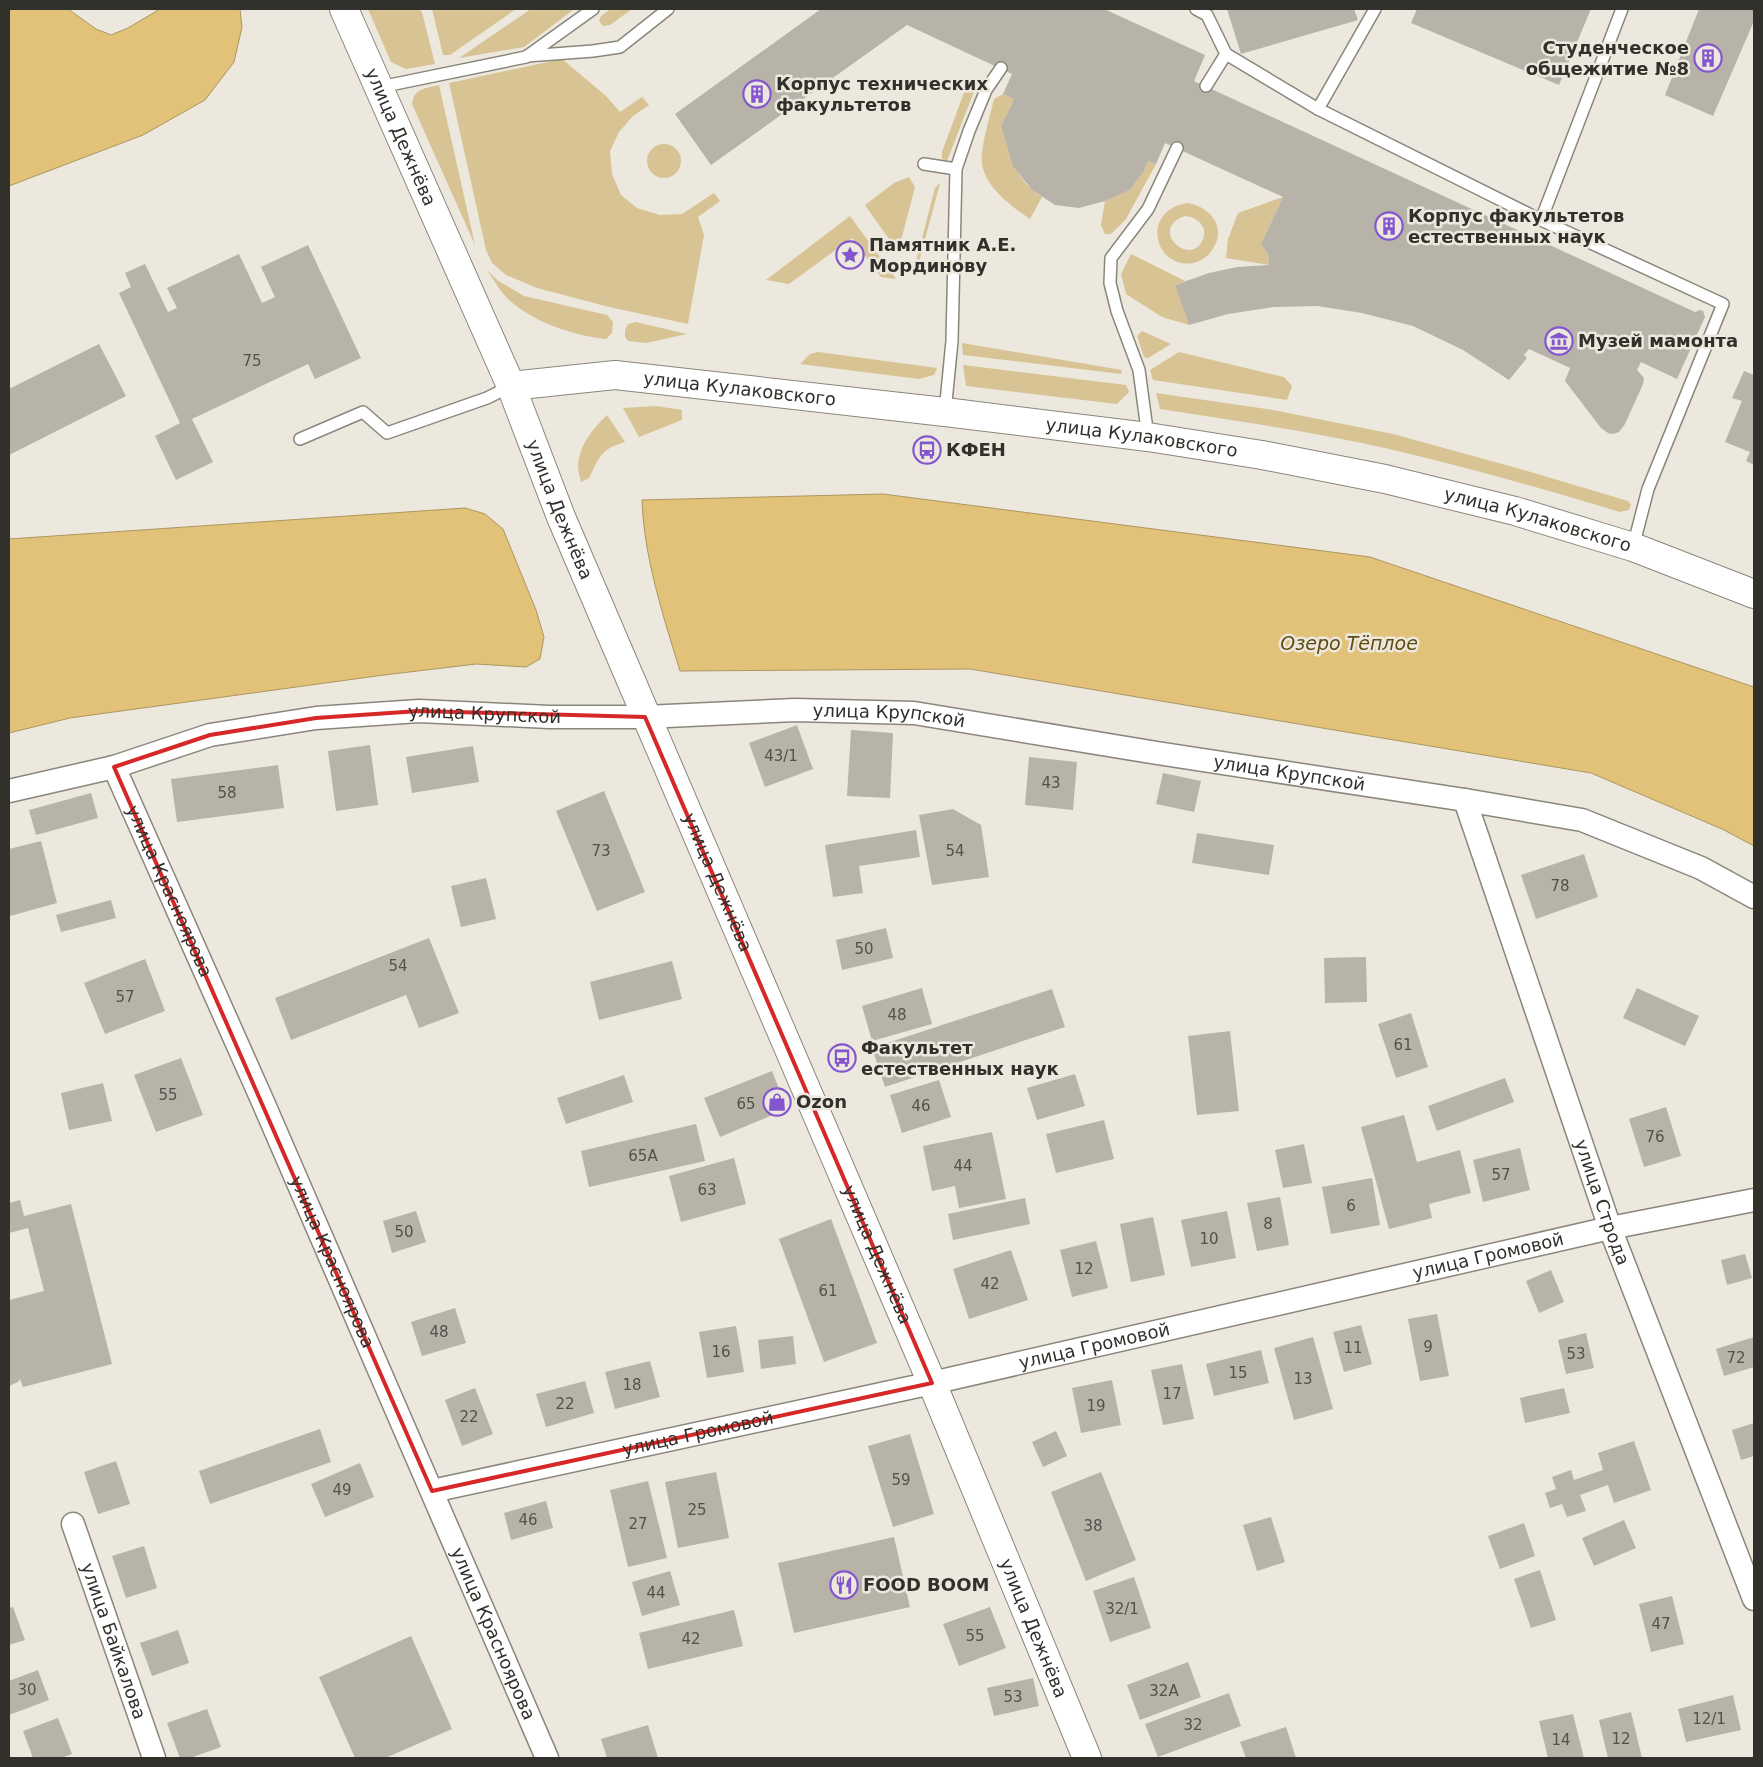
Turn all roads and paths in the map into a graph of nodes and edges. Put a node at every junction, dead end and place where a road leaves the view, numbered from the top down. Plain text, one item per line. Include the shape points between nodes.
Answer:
1 (344, 9) edge
2 (593, 9) edge
3 (668, 9) edge
4 (1196, 9) edge
5 (1376, 9) edge
6 (1622, 9) edge
7 (1226, 54) junction
8 (526, 56) junction
9 (1000, 68) dead end
10 (1206, 86) dead end
11 (380, 87) junction
12 (1318, 109) junction
13 (1177, 148) dead end
14 (924, 164) dead end
15 (956, 169) junction
16 (1541, 220) junction
17 (511, 386) junction
18 (945, 412) junction
19 (1148, 437) junction
20 (300, 439) dead end
21 (1633, 547) junction
22 (1754, 594) edge
23 (645, 717) junction
24 (114, 767) junction
25 (9, 791) edge
26 (1465, 800) junction
27 (1754, 897) edge
28 (1754, 1200) edge
29 (1610, 1228) junction
30 (932, 1383) junction
31 (432, 1492) junction
32 (73, 1524) dead end
33 (1754, 1599) edge
34 (154, 1758) edge
35 (547, 1758) edge
36 (1087, 1758) edge

1 - 11 main road, улица Дежнёва
2 - 8 lane
3 - 8 lane via 620,47
4 - 7 lane via 1207,15
5 - 12 lane
6 - 16 lane
7 - 10 lane
7 - 12 lane
8 - 11 lane
9 - 15 lane via 986,90 968,131
11 - 17 main road, улица Дежнёва
12 - 16 lane
13 - 19 lane via 1148,208 1111,258 1110,283 1139,370
14 - 15 lane
15 - 18 lane via 952,341
16 - 21 lane via 1723,304 1648,489
17 - 18 main road, улица Кулаковского via 614,375
17 - 20 lane via 387,433 363,412
17 - 23 main road, улица Дежнёва via 561,517
18 - 19 main road, улица Кулаковского
19 - 21 main road, улица Кулаковского via 1385,479 1515,511
21 - 22 main road, улица Кулаковского
23 - 24 street, улица Крупской via 549,717 419,711 316,718 210,735
23 - 26 street, улица Крупской via 795,710 914,713
23 - 30 main road, улица Дежнёва
24 - 25 street, улица Крупской
24 - 31 street, улица Красноярова
26 - 27 street, улица Крупской via 1582,820 1701,868
26 - 29 street, улица Строда
28 - 29 street, улица Громовой
29 - 30 street, улица Громовой
29 - 33 street, улица Строда
30 - 31 street, улица Громовой
30 - 36 main road, улица Дежнёва
31 - 35 street, улица Красноярова
32 - 34 street, улица Байкалова

